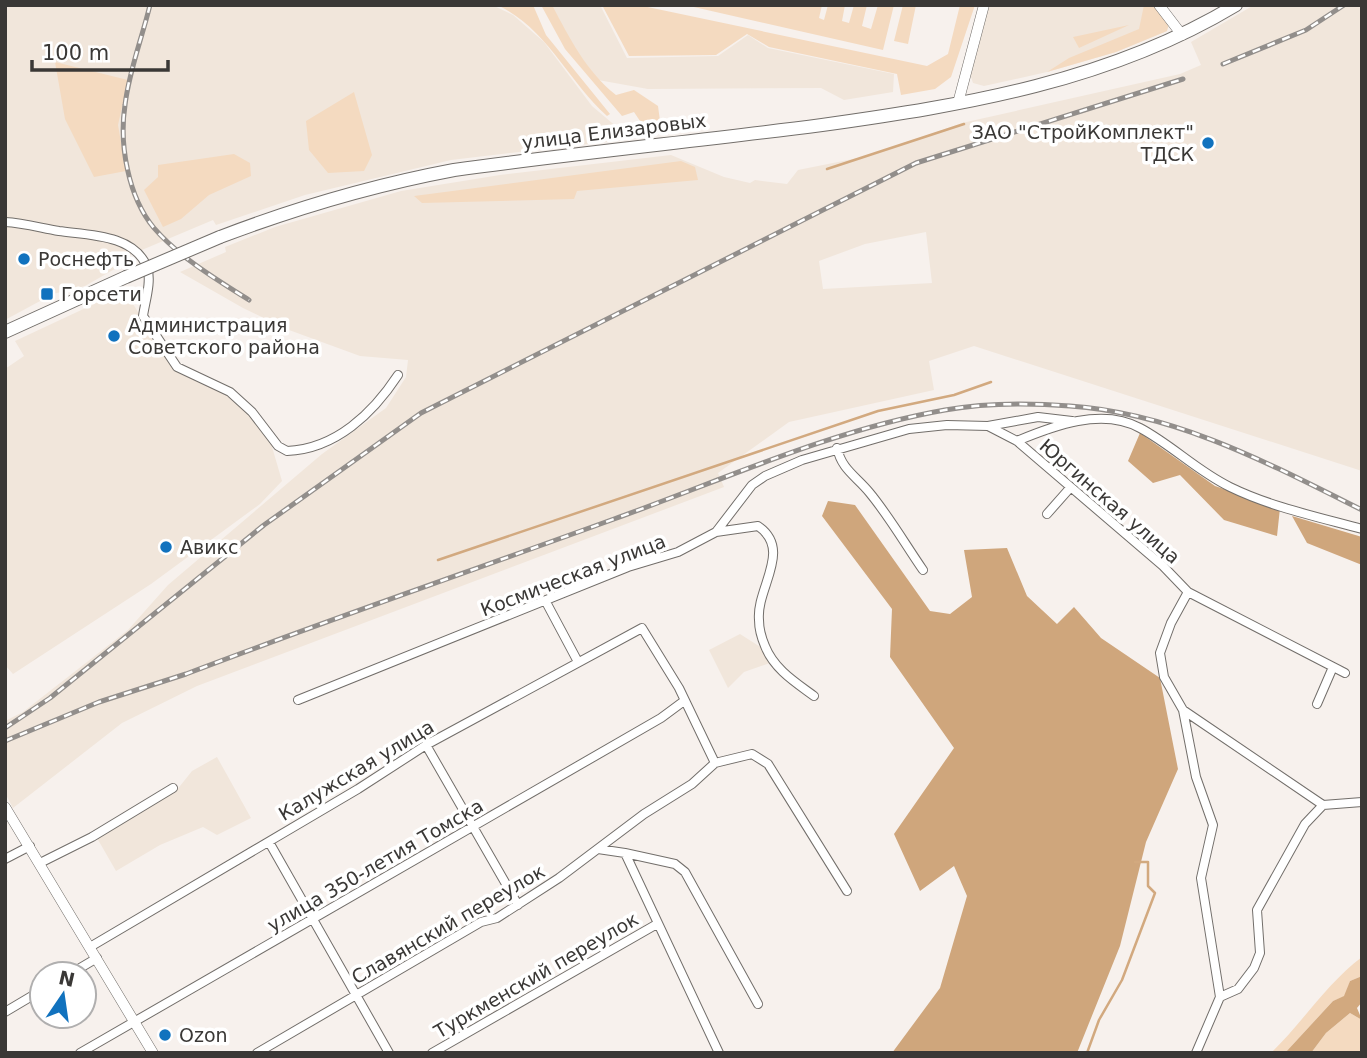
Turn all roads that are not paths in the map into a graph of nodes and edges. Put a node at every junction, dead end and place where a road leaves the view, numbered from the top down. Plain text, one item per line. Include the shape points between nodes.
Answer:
1 (984, 5) edge
2 (1159, 5) edge
3 (1236, 5) edge
4 (1182, 35) junction
5 (958, 103) junction
6 (5, 222) edge
7 (5, 332) edge
8 (398, 375) dead end
9 (1075, 422) junction
10 (988, 426) junction
11 (1017, 441) junction
12 (837, 448) junction
13 (1070, 488) junction
14 (1047, 514) dead end
15 (1362, 529) edge
16 (716, 532) junction
17 (923, 570) dead end
18 (1188, 592) junction
19 (546, 601) junction
20 (577, 660) junction
21 (1333, 667) junction
22 (1345, 673) dead end
23 (814, 696) dead end
24 (298, 700) dead end
25 (684, 701) junction
26 (1317, 704) dead end
27 (1183, 710) junction
28 (426, 745) junction
29 (715, 763) junction
30 (173, 788) dead end
31 (1362, 802) edge
32 (1323, 806) junction
33 (5, 807) edge
34 (472, 828) junction
35 (269, 842) junction
36 (30, 846) junction
37 (598, 849) junction
38 (625, 853) junction
39 (5, 859) edge
40 (40, 863) junction
41 (847, 891) dead end
42 (517, 905) junction
43 (312, 922) junction
44 (657, 924) junction
45 (90, 947) junction
46 (97, 958) junction
47 (94, 960) edge
48 (355, 996) junction
49 (1220, 997) junction
50 (28, 998) edge
51 (758, 1004) dead end
52 (5, 1012) edge
53 (134, 1020) junction
54 (80, 1053) edge
55 (153, 1053) edge
56 (257, 1053) edge
57 (389, 1053) edge
58 (432, 1053) edge
59 (719, 1053) edge
60 (1196, 1053) edge

1 - 5 street
2 - 4 street
3 - 4 main road, улица Елизаровых
4 - 5 main road, улица Елизаровых via 1121,62 1050,84
5 - 7 main road, улица Елизаровых, bridge via 399,181 220,237
6 - 8 street via 91,233 134,252 147,267 143,316 177,367 230,392 287,451 342,435 380,403
9 - 10 street via 1038,417
9 - 11 street
9 - 15 street via 1106,419 1140,427 1209,476 1243,493
10 - 11 street, Юргинская улица
10 - 12 street, Юргинская улица via 909,429
11 - 13 street, Юргинская улица
12 - 16 street, Космическая улица via 752,485
12 - 17 street via 840,461 867,489
13 - 14 street
13 - 18 street, Юргинская улица
16 - 19 street, Космическая улица via 678,552
16 - 23 street via 758,526 769,534 774,545 772,561 758,618 765,647 779,669
18 - 21 street, Юргинская улица
18 - 27 street via 1160,653 1164,677
19 - 20 street
19 - 24 street, Космическая улица
20 - 25 street, Калужская улица via 642,628
20 - 28 street, Калужская улица
21 - 22 street, Юргинская улица
21 - 26 street
25 - 29 street
25 - 34 street, улица 350-летия Томска via 661,719
27 - 32 street
27 - 49 street via 1196,777 1213,825 1201,878
28 - 34 street
28 - 35 street, Калужская улица
29 - 37 street, Славянский переулок
29 - 41 street via 752,754 768,764
30 - 40 street
31 - 32 street
32 - 49 street via 1305,824 1257,910 1260,953 1254,968 1238,989
33 - 36 street
34 - 42 street
34 - 43 street, улица 350-летия Томска
35 - 43 street
35 - 45 street, Калужская улица
36 - 39 street
36 - 40 street
37 - 38 street
37 - 42 street, Славянский переулок
38 - 44 street
38 - 51 street via 675,864 685,872
40 - 45 street
42 - 48 street, Славянский переулок
43 - 48 street
43 - 53 street, улица 350-летия Томска
44 - 58 street, Туркменский переулок
44 - 59 street
45 - 46 street
46 - 47 street
46 - 53 street
48 - 56 street, Славянский переулок
48 - 57 street
49 - 60 street
50 - 52 street
53 - 54 street, улица 350-летия Томска
53 - 55 street

